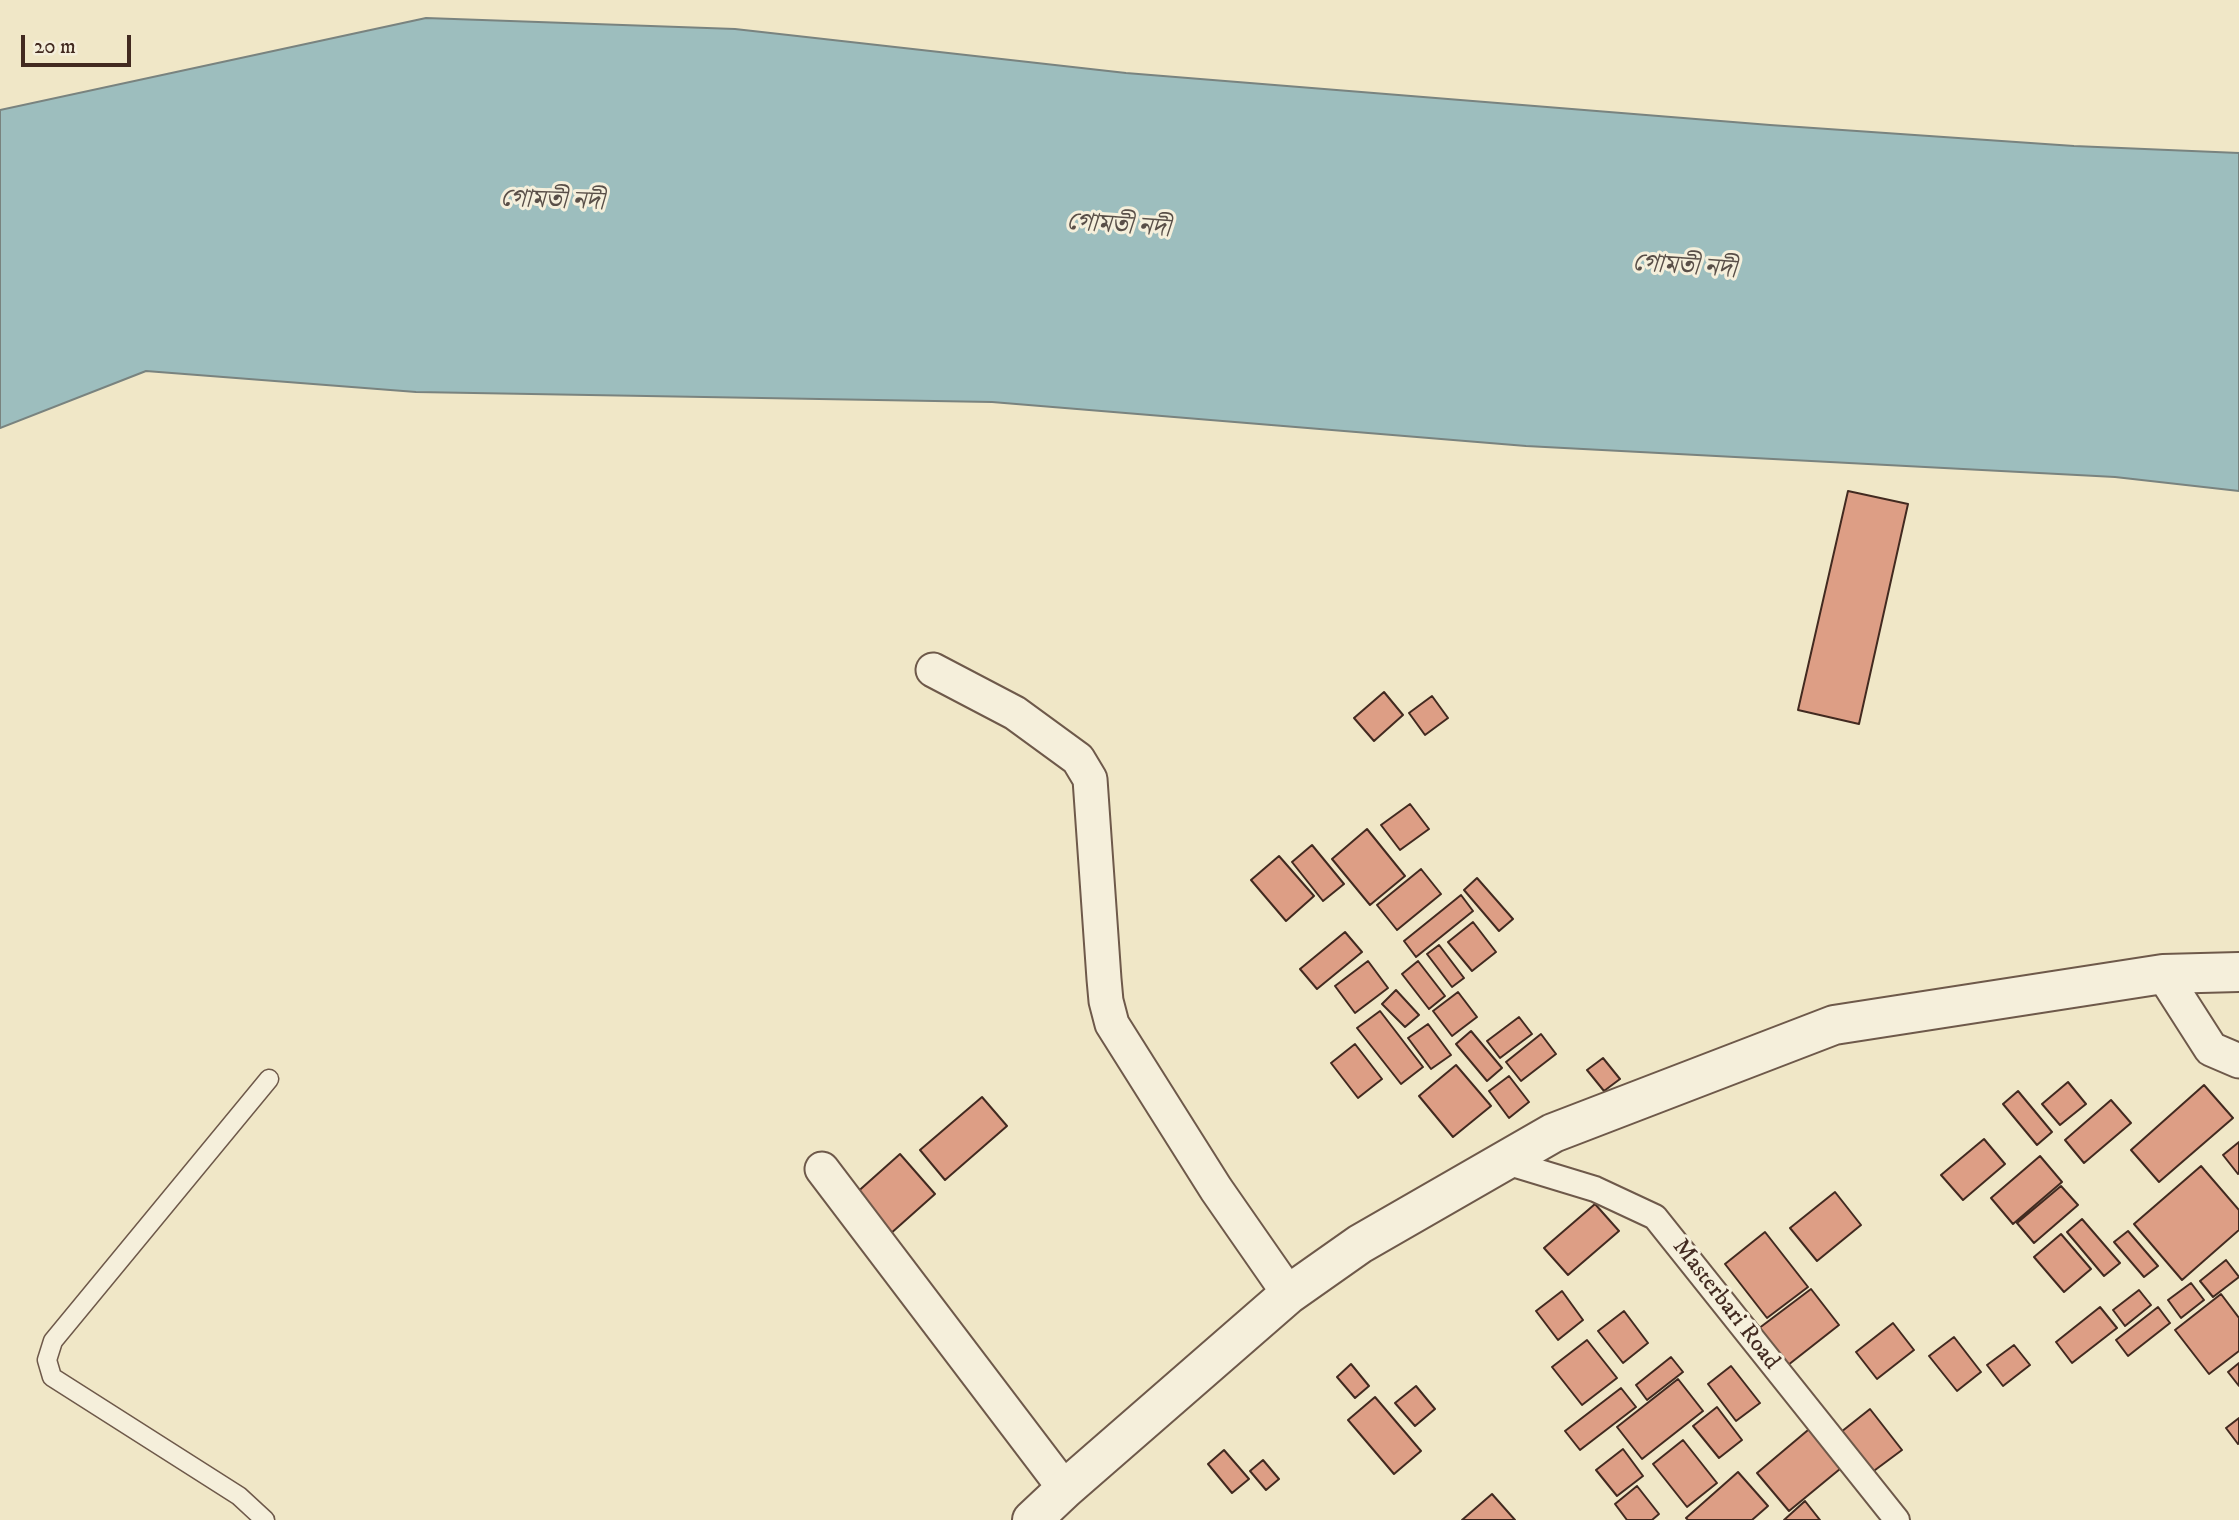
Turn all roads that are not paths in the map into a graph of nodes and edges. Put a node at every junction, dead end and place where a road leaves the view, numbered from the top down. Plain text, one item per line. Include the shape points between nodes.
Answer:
1 (933, 670) dead end
2 (2239, 972) edge
3 (2163, 974) junction
4 (2239, 1061) edge
5 (269, 1079) dead end
6 (1503, 1161) junction
7 (822, 1169) dead end
8 (1289, 1294) junction
9 (1065, 1489) junction
10 (265, 1520) edge
11 (1032, 1520) edge
12 (1897, 1520) edge

1 - 8 street via 1015,713 1078,759 1090,779 1105,990 1112,1024
2 - 3 street
3 - 4 street via 2211,1049
3 - 6 street via 1834,1025 1553,1133
5 - 10 lane via 52,1341 47,1360 52,1377 239,1496
6 - 8 street via 1360,1244
6 - 12 street, Masterbari Road via 1595,1189 1655,1217
7 - 9 street
8 - 9 street
9 - 11 street

